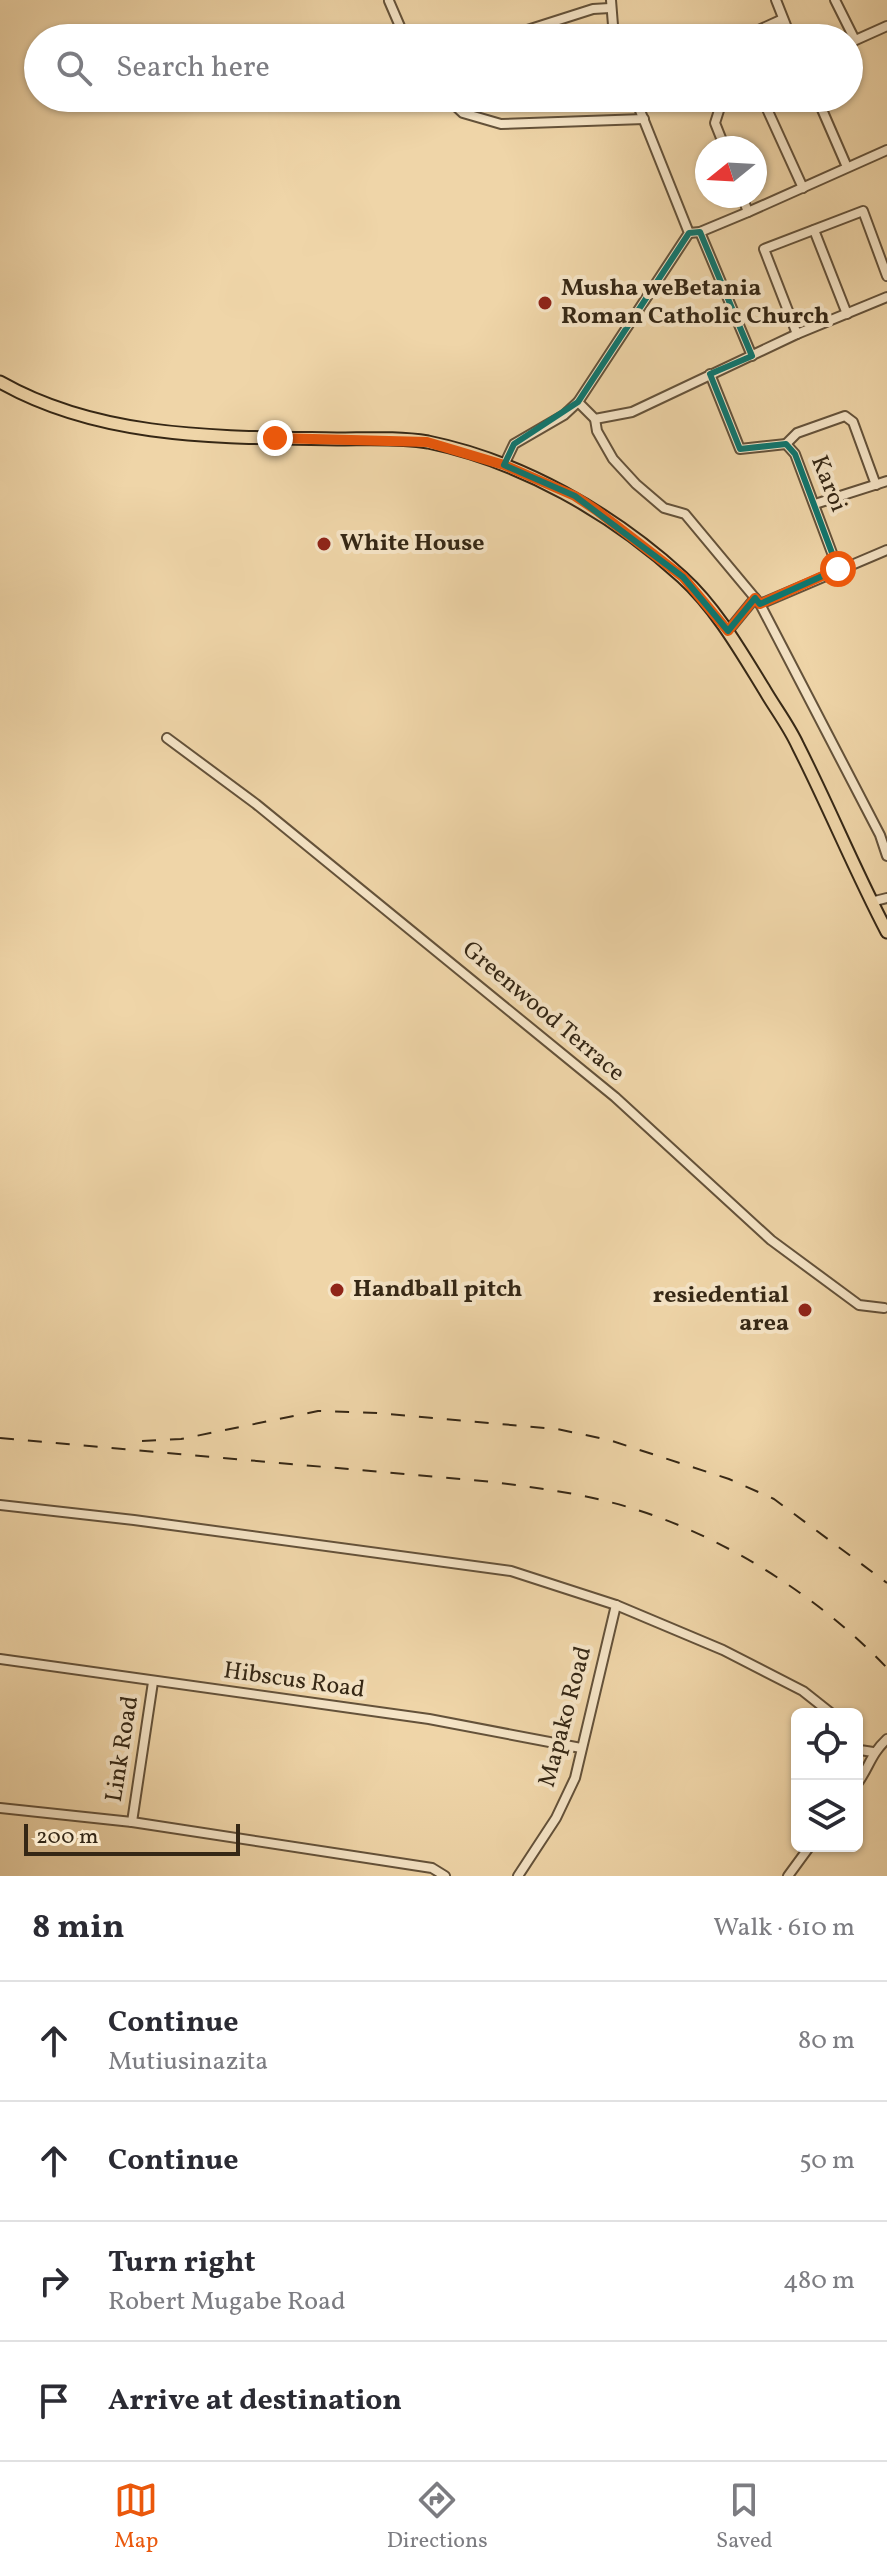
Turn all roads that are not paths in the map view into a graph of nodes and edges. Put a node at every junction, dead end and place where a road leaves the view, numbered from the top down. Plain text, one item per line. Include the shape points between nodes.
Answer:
1 (776, 0) edge
2 (835, 0) edge
3 (389, 1) edge
4 (611, 4) edge
5 (783, 19) junction
6 (399, 24) edge
7 (546, 24) edge
8 (613, 24) edge
9 (772, 24) edge
10 (785, 24) edge
11 (845, 24) edge
12 (887, 26) edge
13 (863, 37) edge
14 (462, 112) edge
15 (641, 112) edge
16 (718, 112) edge
17 (768, 112) edge
18 (823, 112) edge
19 (644, 119) junction
20 (720, 136) edge
21 (887, 150) edge
22 (847, 167) junction
23 (803, 188) junction
24 (746, 208) edge
25 (748, 212) junction
26 (814, 230) junction
27 (700, 232) junction
28 (689, 233) junction
29 (887, 276) edge
30 (887, 297) edge
31 (847, 314) junction
32 (797, 334) junction
33 (752, 356) junction
34 (710, 374) junction
35 (0, 382) edge
36 (578, 402) junction
37 (595, 419) junction
38 (786, 444) junction
39 (504, 465) junction
40 (887, 481) edge
41 (876, 485) junction
42 (815, 504) junction
43 (887, 550) edge
44 (838, 569) junction
45 (757, 601) junction
46 (728, 631) junction
47 (167, 738) dead end
48 (884, 834) edge
49 (887, 856) edge
50 (887, 898) edge
51 (871, 902) junction
52 (887, 932) edge
53 (886, 1309) edge
54 (0, 1505) edge
55 (616, 1605) junction
56 (0, 1659) edge
57 (153, 1682) junction
58 (824, 1708) edge
59 (887, 1739) edge
60 (581, 1748) junction
61 (863, 1750) edge
62 (873, 1752) junction
63 (860, 1780) edge
64 (0, 1808) edge
65 (132, 1822) junction
66 (806, 1852) edge
67 (445, 1876) edge
68 (518, 1876) edge
69 (788, 1876) edge

1 - 5 street
2 - 11 street
3 - 6 street
4 - 7 street
4 - 8 street
5 - 9 street
5 - 10 street
12 - 13 street
14 - 19 street via 501,124
15 - 19 street
16 - 20 street via 715,123
17 - 23 street
18 - 22 street
19 - 28 street
21 - 22 street
22 - 23 street
23 - 25 street
24 - 25 street
25 - 27 street
26 - 29 street via 863,211
26 - 31 street
26 - 32 street via 764,249
27 - 28 street
27 - 33 street
28 - 36 street
30 - 31 street
31 - 32 street
32 - 33 street
33 - 34 street
34 - 37 street via 632,412
34 - 38 street, Karoi via 740,449
35 - 39 main road via 120,426 235,437 427,442
36 - 37 street
36 - 39 street via 514,444
37 - 45 street via 613,459 664,508 685,514
38 - 41 street via 797,433 845,416 853,422
38 - 42 street, Karoi
39 - 46 main road via 596,510 683,577
40 - 41 street
41 - 42 street
42 - 44 street, Karoi
43 - 44 street
44 - 45 street
45 - 46 street
45 - 48 street
46 - 51 main road via 798,744
47 - 53 street, Greenwood Terrace via 256,804 615,1097 771,1240 859,1305
48 - 49 street
50 - 51 street
51 - 52 main road
54 - 55 street via 511,1571
55 - 58 street via 723,1650 803,1691
55 - 60 street, Mapako Road
56 - 57 street, Hibscus Road
57 - 60 street, Hibscus Road via 429,1719
57 - 65 street, Link Road
59 - 62 street
60 - 68 street, Mapako Road via 575,1778 556,1818
61 - 62 street
62 - 63 street
64 - 65 street
65 - 67 street via 432,1868
66 - 69 street

